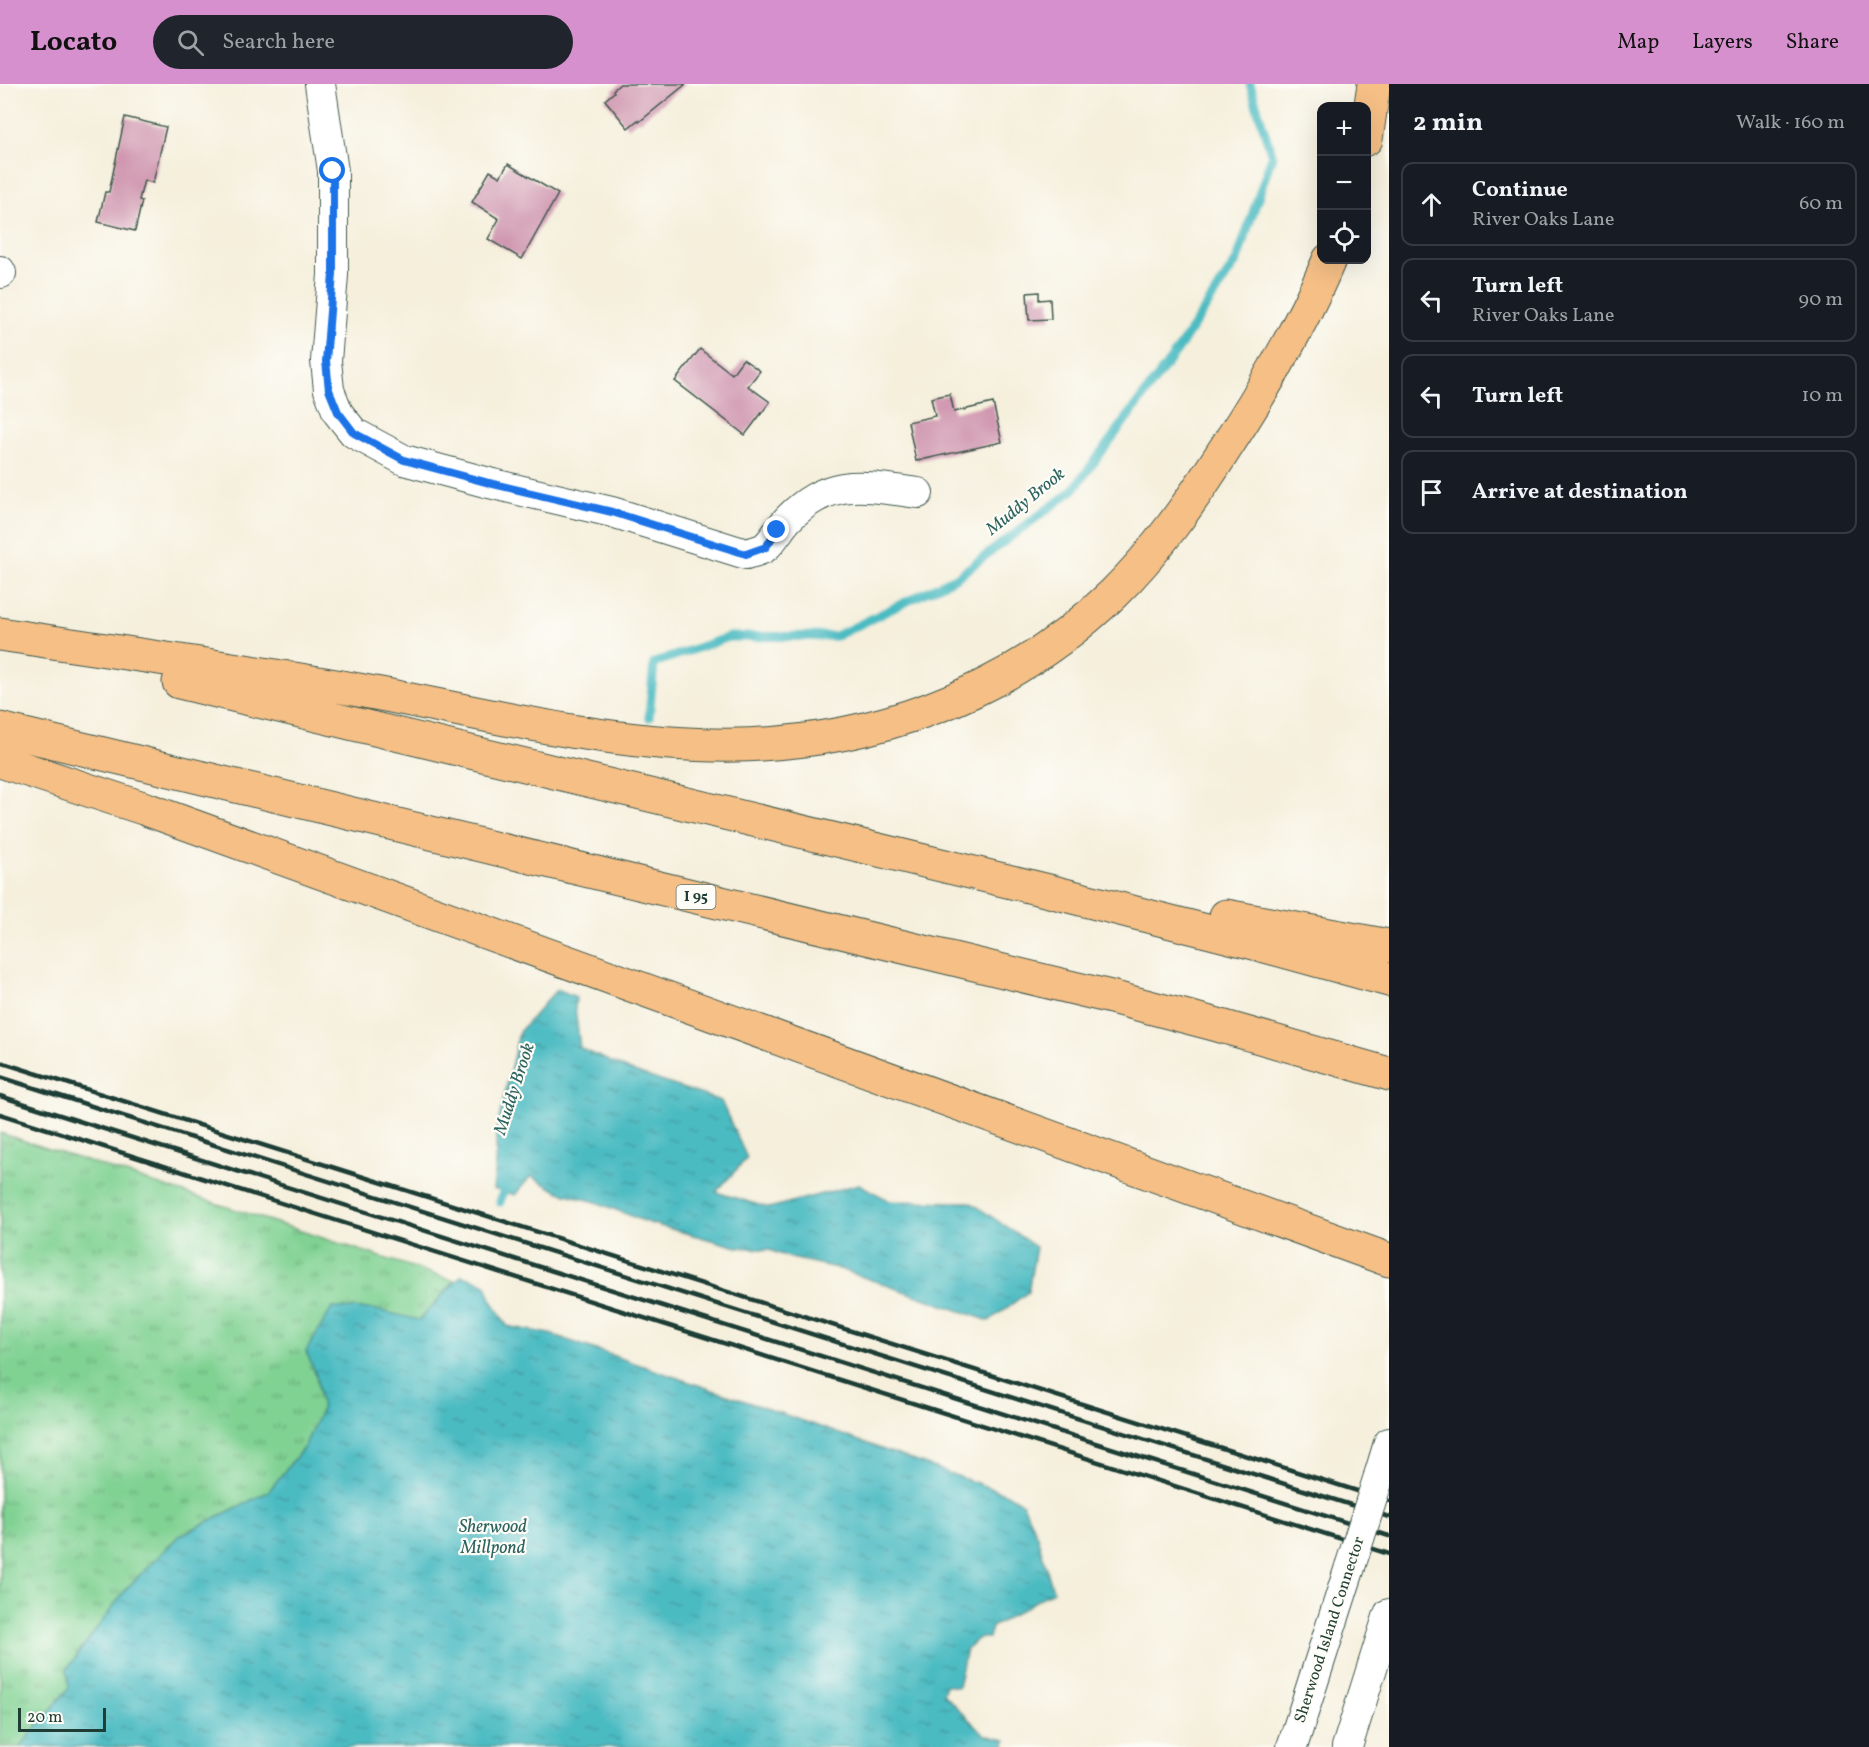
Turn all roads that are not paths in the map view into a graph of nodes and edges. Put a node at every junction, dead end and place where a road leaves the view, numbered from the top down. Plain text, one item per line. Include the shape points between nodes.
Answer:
1 (320, 84) edge
2 (1374, 84) edge
3 (1371, 105) edge
4 (1327, 264) edge
5 (918, 493) dead end
6 (0, 637) edge
7 (0, 729) edge
8 (0, 761) edge
9 (1045, 890) junction
10 (1389, 946) edge
11 (1389, 980) edge
12 (1389, 1074) edge
13 (1389, 1260) edge
14 (1389, 1443) edge
15 (1389, 1614) edge
16 (1292, 1747) edge
17 (1347, 1747) edge

1 - 5 street via 333,171 333,274 326,361 329,390 338,412 354,433 404,460 612,512 746,554 766,547 796,510 826,491 861,485
2 - 3 highway
4 - 6 highway via 1287,346 1238,429 1176,520 1114,593 1016,669 973,692 886,725 800,742 711,746 666,742 579,732 361,690
6 - 9 highway
7 - 12 highway, I 95 via 1111,997
8 - 13 highway via 146,809
9 - 10 highway via 1248,919
9 - 11 highway
14 - 16 street, Sherwood Island Connector, bridge
15 - 17 street

